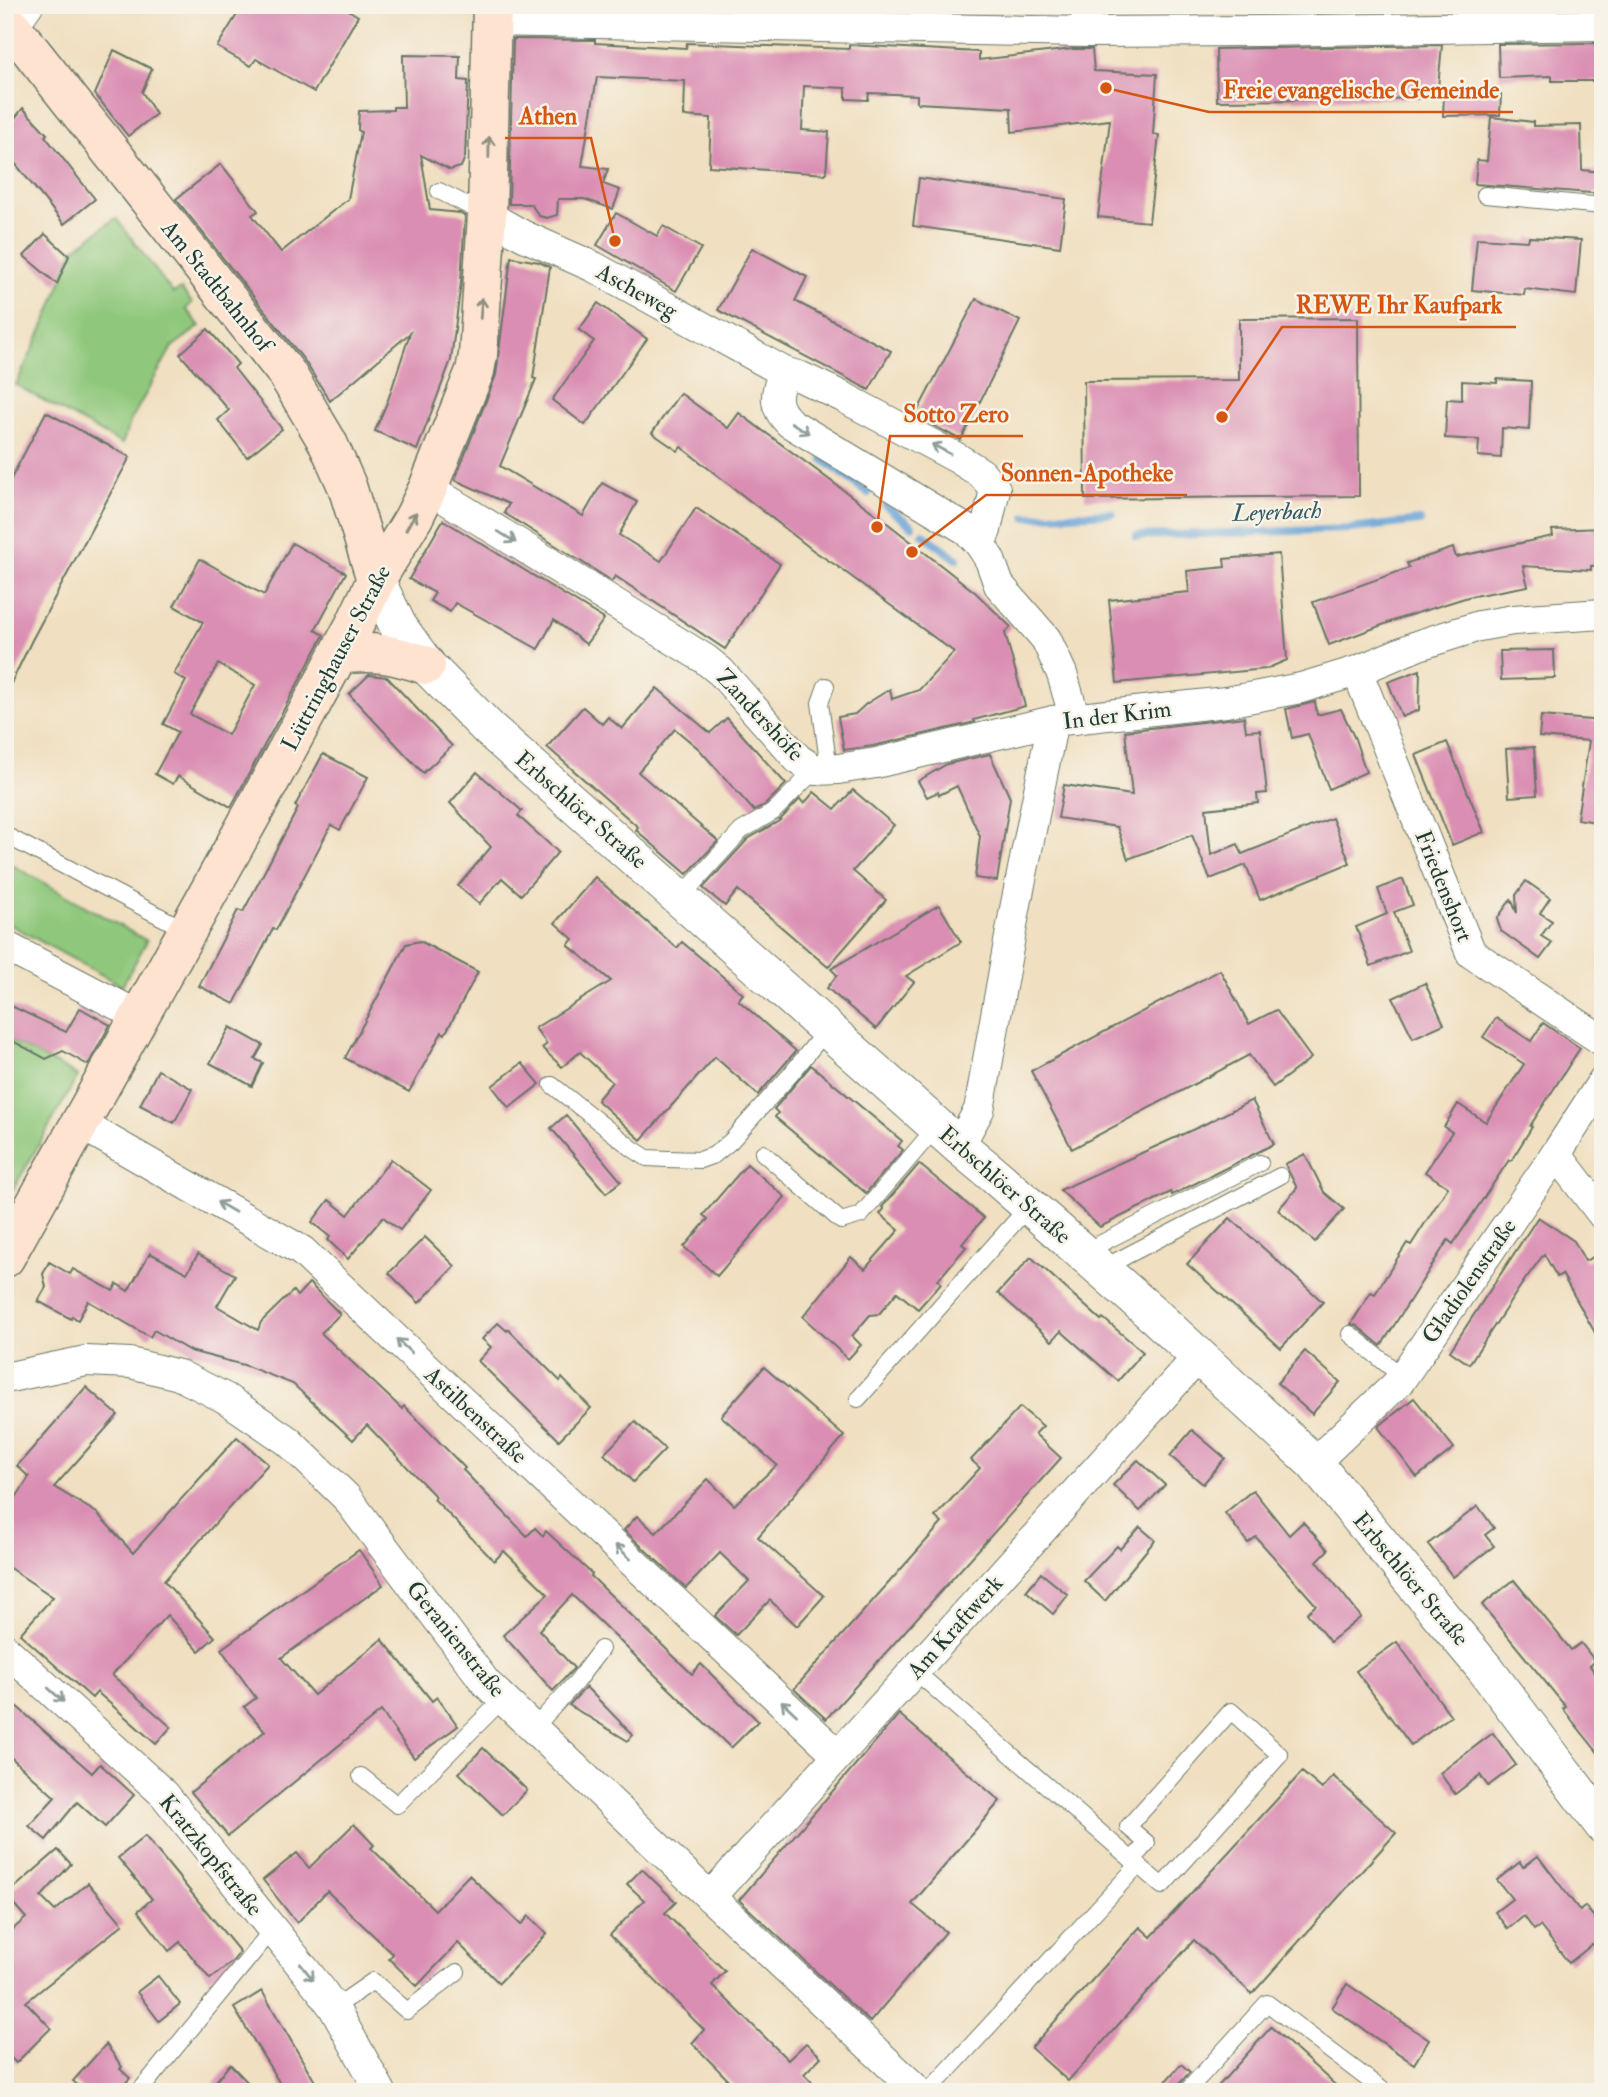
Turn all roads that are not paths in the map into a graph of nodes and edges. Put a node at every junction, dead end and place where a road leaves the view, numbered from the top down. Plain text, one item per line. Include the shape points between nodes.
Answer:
1 (491, 13) edge
2 (1087, 18) edge
3 (13, 23) edge
4 (1603, 25) edge
5 (439, 191) dead end
6 (1485, 195) dead end
7 (1603, 206) edge
8 (487, 215) junction
9 (784, 372) junction
10 (428, 488) junction
11 (980, 544) junction
12 (376, 580) junction
13 (1603, 614) edge
14 (339, 655) junction
15 (426, 665) junction
16 (1357, 671) junction
17 (1064, 720) junction
18 (827, 769) junction
19 (9, 837) dead end
20 (680, 898) junction
21 (186, 930) junction
22 (5, 946) edge
23 (139, 1016) junction
24 (828, 1028) junction
25 (1603, 1041) edge
26 (1603, 1081) edge
27 (552, 1085) dead end
28 (79, 1123) junction
29 (948, 1136) junction
30 (762, 1153) dead end
31 (1556, 1154) junction
32 (1260, 1163) dead end
33 (1280, 1175) dead end
34 (1030, 1206) junction
35 (1603, 1215) edge
36 (6, 1255) edge
37 (1092, 1261) junction
38 (1350, 1334) dead end
39 (1199, 1356) junction
40 (1404, 1375) junction
41 (5, 1378) edge
42 (858, 1399) dead end
43 (1314, 1463) junction
44 (5, 1649) edge
45 (601, 1650) dead end
46 (915, 1671) junction
47 (503, 1699) junction
48 (534, 1728) junction
49 (838, 1755) junction
50 (361, 1776) dead end
51 (1603, 1825) edge
52 (1135, 1862) junction
53 (710, 1897) junction
54 (272, 1930) junction
55 (457, 1972) dead end
56 (334, 2008) junction
57 (139, 2092) edge
58 (381, 2092) edge
59 (919, 2092) edge
60 (928, 2092) edge
61 (1186, 2092) edge
62 (1385, 2092) edge

1 - 2 street
8 -> 1 main road, Lüttringhauser Straße
2 - 4 street via 1273,31
3 - 12 main road, Am Stadtbahnhof via 288,374 347,486
5 - 8 lane
6 - 7 lane
8 - 9 street, Ascheweg via 594,267
10 -> 8 main road, Lüttringhauser Straße via 475,371
9 -> 11 street via 777,401 780,414 790,423 953,521
11 -> 9 street, Ascheweg via 995,489 981,473 843,397
12 -> 10 main road, Lüttringhauser Straße
10 -> 18 street, Zandershöfe via 705,659 798,760
11 - 17 street via 999,584 1046,639 1062,674
12 - 14 main road, Lüttringhauser Straße
12 - 15 street, Erbschlöer Straße via 398,626
13 - 16 street, In der Krim via 1479,626
14 - 15 main road via 377,652
14 - 21 main road, Lüttringhauser Straße
15 - 20 street, Erbschlöer Straße via 488,728
16 - 17 street, In der Krim via 1301,688 1226,702
16 - 25 street, Friedenshort via 1471,953
17 - 18 street via 876,763
17 - 29 street, In der Krim via 1015,909 979,1110
18 - 20 lane via 741,831
19 - 21 lane
20 - 24 street, Erbschlöer Straße
21 - 23 main road, Lüttringhauser Straße
22 - 23 street
23 - 28 main road, Lüttringhauser Straße
24 - 27 lane via 731,1141 700,1160 647,1158
24 - 29 street, Erbschlöer Straße
26 - 31 street, Gladiolenstraße
28 - 36 main road, Lüttringhauser Straße
49 -> 28 street, Astilbenstraße via 302,1251
29 - 30 lane via 861,1215 841,1221
29 - 34 street, Erbschlöer Straße
31 - 35 street
31 - 40 street, Gladiolenstraße
32 - 37 lane
33 - 37 lane
34 - 37 street, Erbschlöer Straße
34 - 42 lane
37 - 39 street, Erbschlöer Straße
38 - 40 lane
39 - 43 street, Erbschlöer Straße
39 - 46 street, Am Kraftwerk
40 - 43 street, Gladiolenstraße
41 - 47 street, Geranienstraße via 86,1361 130,1363 179,1375 225,1398 288,1441 346,1497 486,1683
43 - 51 street, Erbschlöer Straße via 1486,1670
44 -> 54 street, Kratzkopfstraße via 164,1794
45 - 48 lane
46 - 49 street, Am Kraftwerk
46 - 52 lane
47 - 48 street, Geranienstraße
47 - 50 lane via 397,1805
48 - 53 street, Geranienstraße
49 - 53 street, Am Kraftwerk
52 - 52 lane via 1147,1843 1128,1827 1231,1711 1280,1755 1162,1886
52 - 60 lane
53 - 59 street, Geranienstraße
54 -> 56 street, Kratzkopfstraße
54 - 57 lane
55 - 56 lane via 407,2011 373,1981
56 - 58 street, Kratzkopfstraße
61 - 62 lane via 1267,2003

